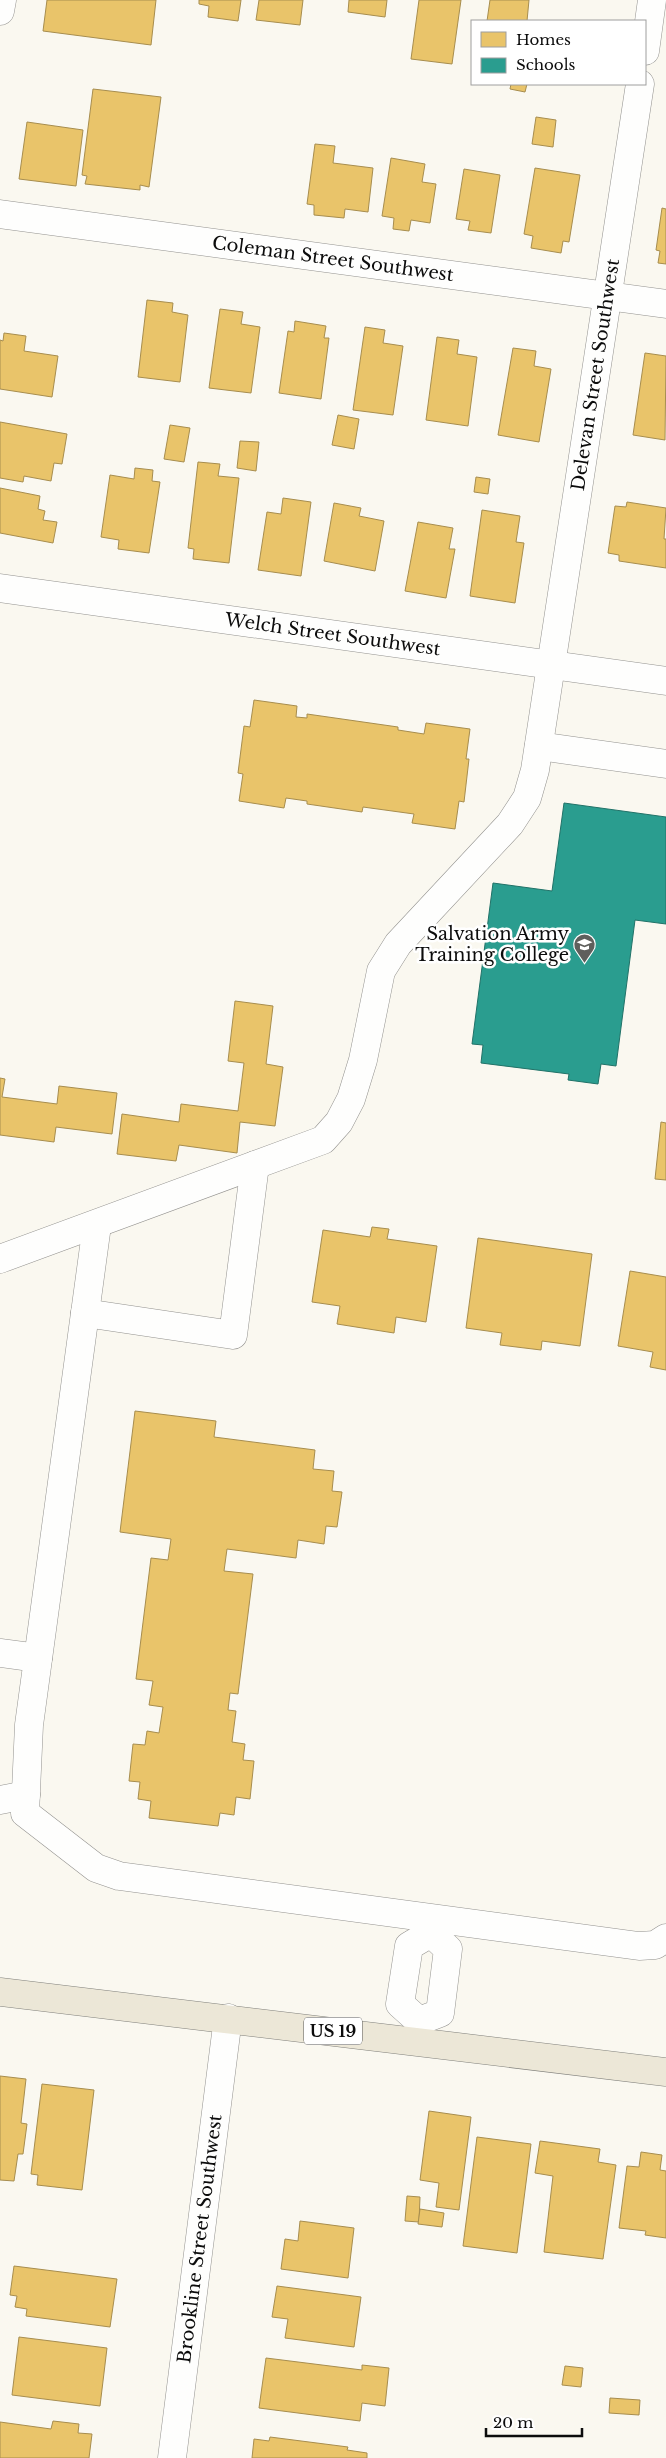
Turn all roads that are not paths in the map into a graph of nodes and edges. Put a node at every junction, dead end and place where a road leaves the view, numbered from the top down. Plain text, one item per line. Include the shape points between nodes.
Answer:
1 (2, 0) edge
2 (652, 0) edge
3 (0, 11) edge
4 (646, 43) edge
5 (640, 85) edge
6 (0, 214) edge
7 (608, 296) junction
8 (666, 304) edge
9 (0, 588) edge
10 (551, 665) junction
11 (666, 681) edge
12 (539, 746) junction
13 (666, 764) edge
14 (255, 1166) junction
15 (97, 1225) junction
16 (0, 1259) edge
17 (85, 1314) junction
18 (0, 1653) edge
19 (38, 1658) junction
20 (13, 1797) edge
21 (431, 1926) junction
22 (666, 1938) edge
23 (0, 1992) edge
24 (228, 2018) junction
25 (417, 2031) junction
26 (666, 2072) edge
27 (172, 2458) edge

1 - 3 street
2 - 4 street
5 - 7 street, Delevan Street Southwest
6 - 7 street, Coleman Street Southwest
7 - 8 street, Coleman Street Southwest
7 - 10 street, Delevan Street Southwest
9 - 10 street, Welch Street Southwest
10 - 11 street, Welch Street Southwest
10 - 12 street, Delevan Street Southwest
12 - 13 street
12 - 14 street, Delevan Street Southwest via 527,798 510,824 398,944 381,971 363,1060 339,1122 323,1140
14 - 15 street, Delevan Street Southwest
14 - 17 street via 233,1335
15 - 16 street, Delevan Street Southwest
15 - 17 street
17 - 19 street
18 - 19 street
19 - 20 street via 29,1725
20 - 21 street via 25,1813 96,1868 119,1876
21 - 22 street via 639,1946 655,1945
21 - 25 street via 410,1946 400,2004
21 - 25 street via 448,1949 440,2013
23 - 24 main road, US 19
24 - 25 main road, US 19
24 - 27 street, Brookline Street Southwest
25 - 26 main road, US 19

